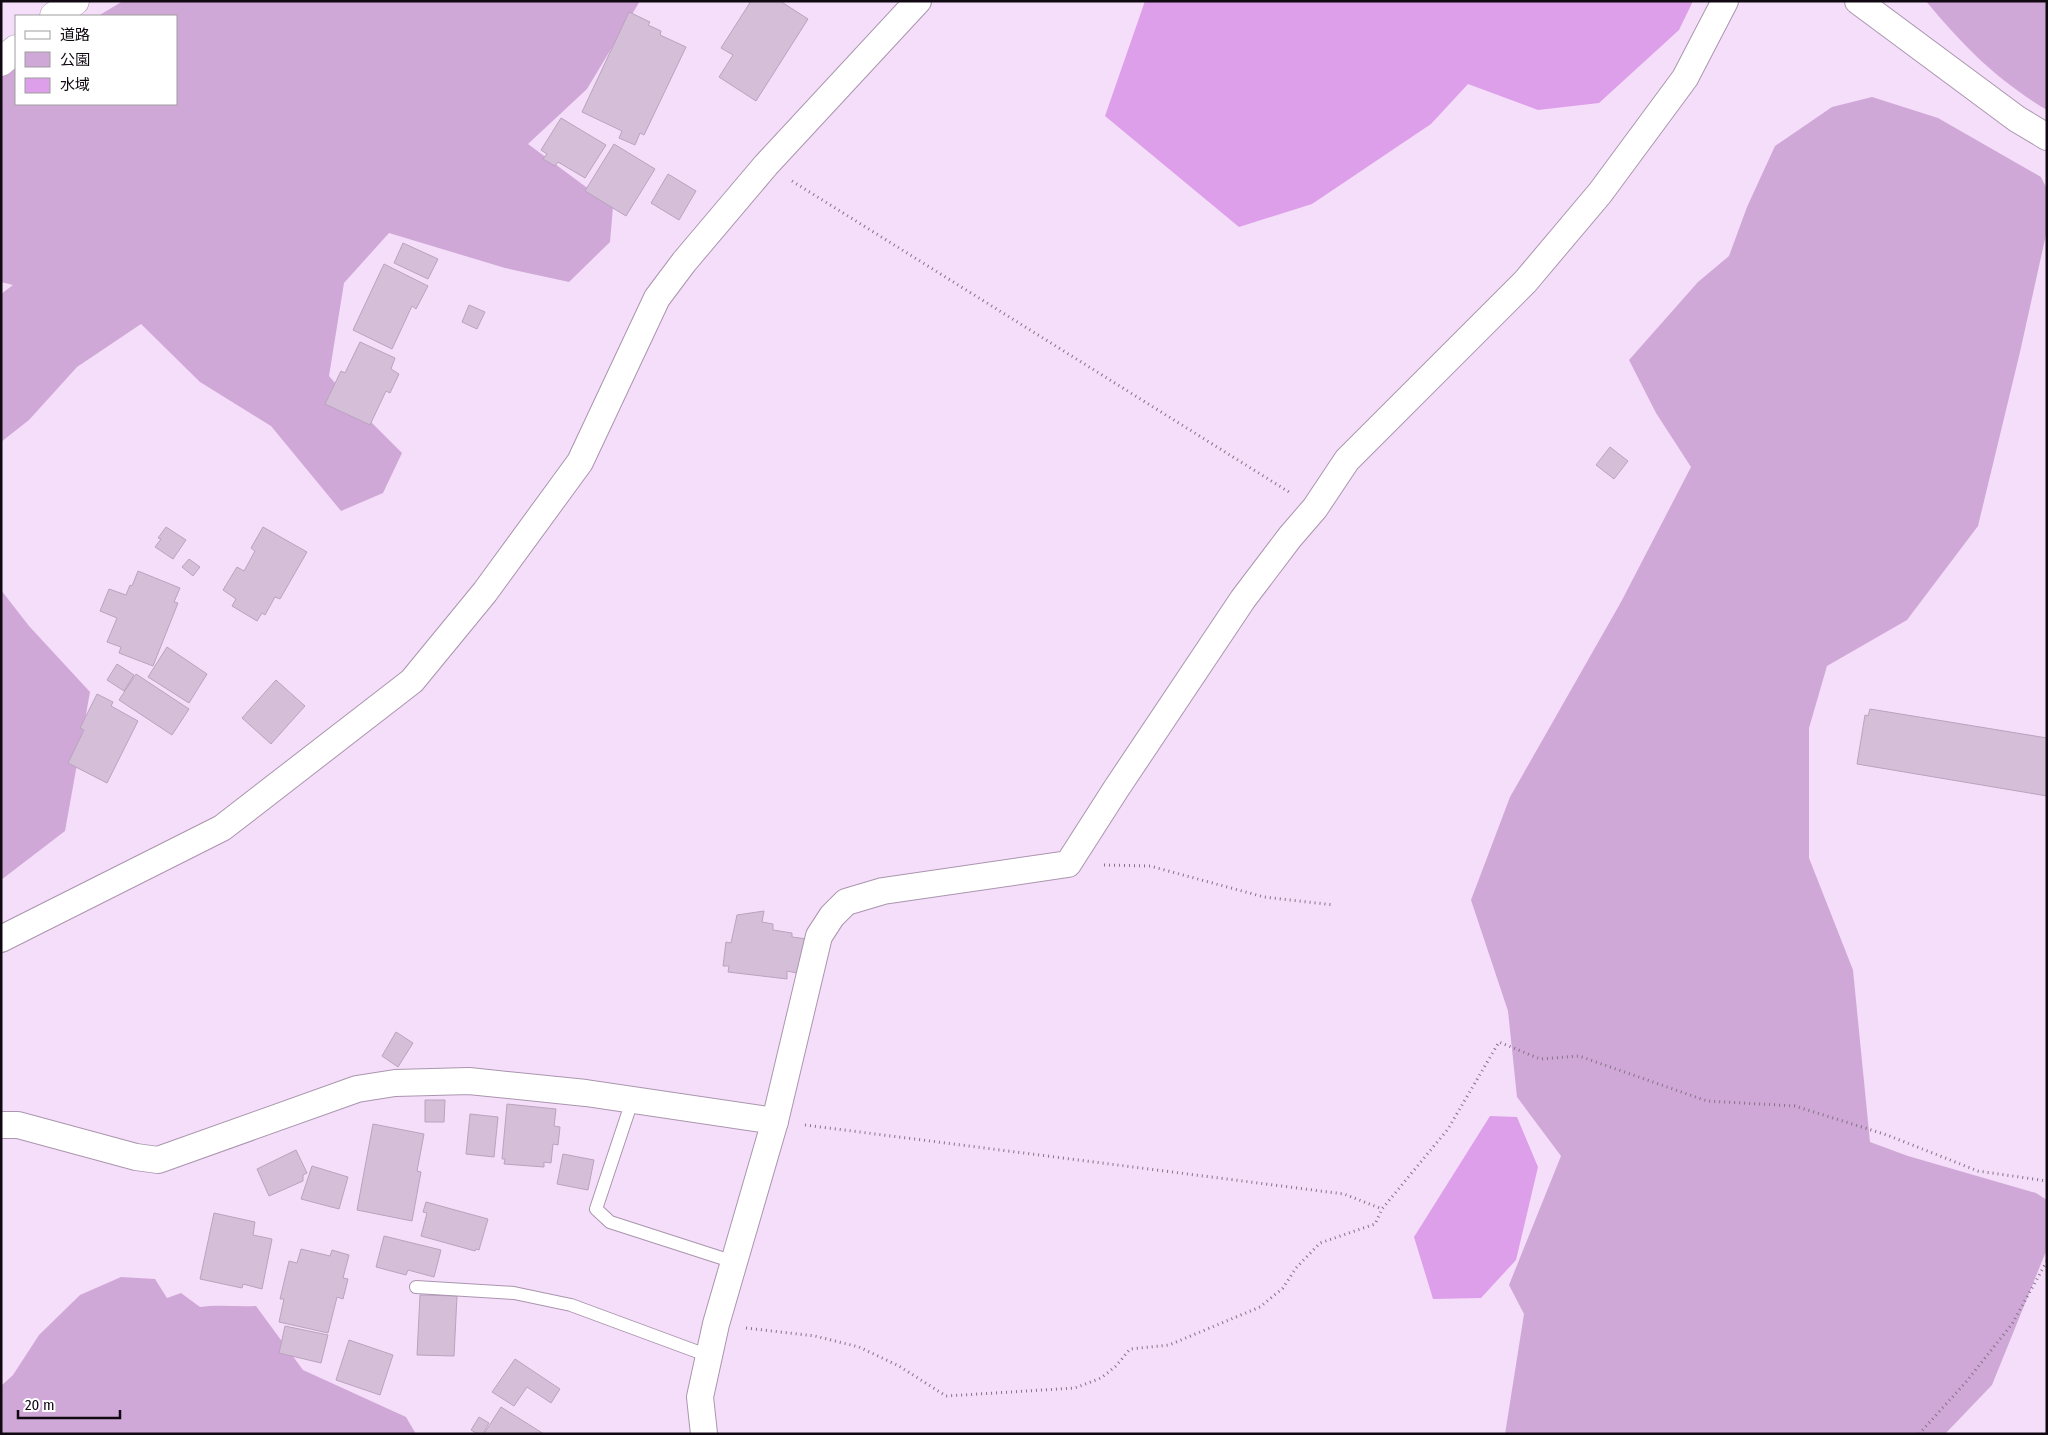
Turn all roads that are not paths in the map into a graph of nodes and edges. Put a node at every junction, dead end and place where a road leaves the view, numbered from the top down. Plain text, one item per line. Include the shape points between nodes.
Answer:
1 (75, 1) edge
2 (918, 1) edge
3 (1725, 1) edge
4 (1858, 1) edge
5 (55, 15) edge
6 (15, 50) edge
7 (1, 62) edge
8 (2047, 137) edge
9 (1, 939) edge
10 (632, 1101) junction
11 (775, 1121) junction
12 (1, 1126) edge
13 (734, 1262) junction
14 (416, 1287) dead end
15 (709, 1356) junction
16 (698, 1430) edge

1 - 5 street
2 - 9 street via 766,165 657,298 580,462 485,592 412,681 222,828
3 - 11 street via 1685,78 1600,193 1525,282 1347,460 1315,508 1243,599 1068,864 883,890 846,902 832,916 819,936
4 - 8 street via 2017,120
6 - 7 street
10 - 11 street
10 - 12 street via 469,1081 394,1083 357,1089 158,1160 18,1125
10 - 13 lane via 596,1209 610,1222
11 - 13 street
13 - 15 street
14 - 15 lane via 514,1293 571,1305
15 - 16 street via 700,1397

